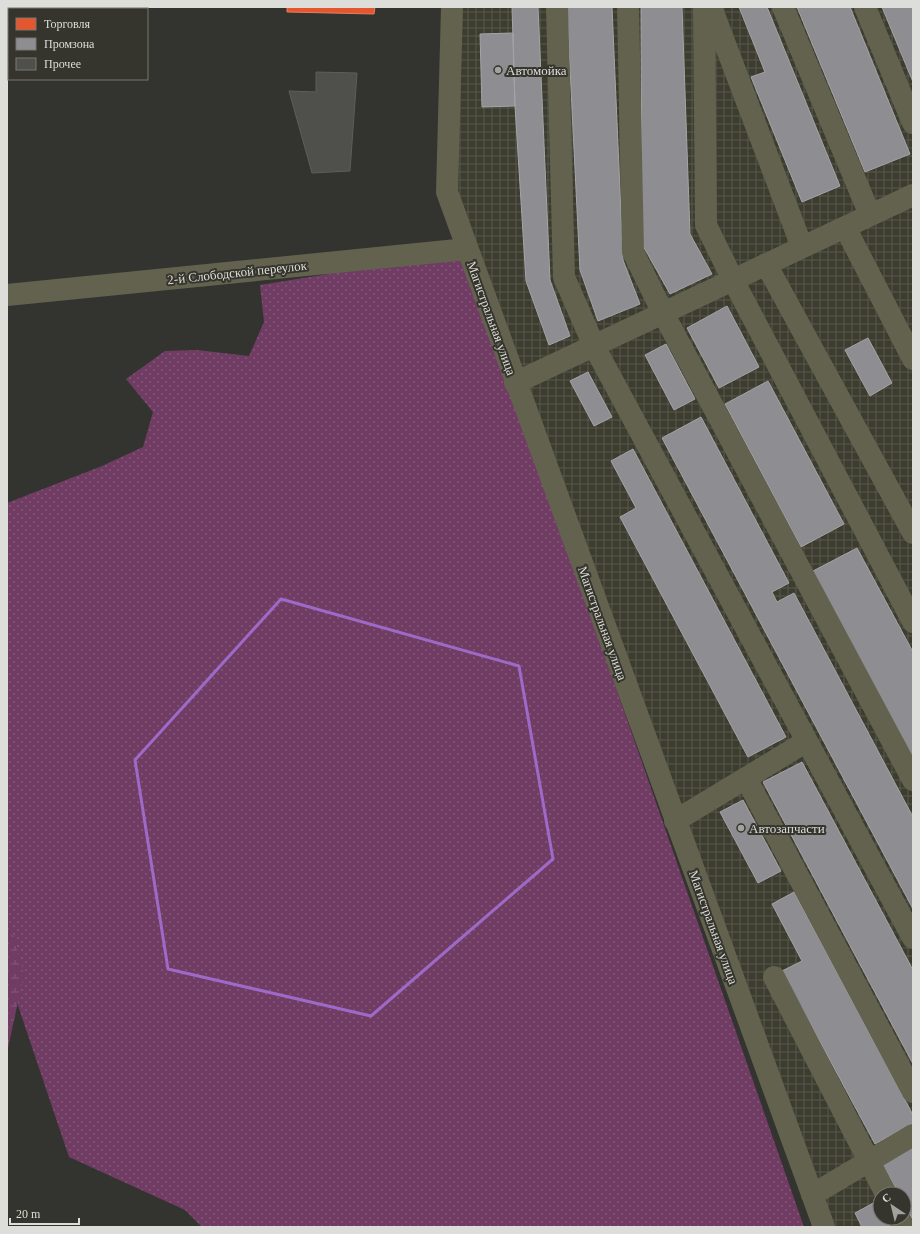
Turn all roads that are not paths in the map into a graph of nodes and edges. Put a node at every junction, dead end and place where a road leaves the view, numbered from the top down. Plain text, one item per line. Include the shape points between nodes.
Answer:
1 (452, 7) edge
2 (557, 7) edge
3 (628, 7) edge
4 (704, 7) edge
5 (711, 7) edge
6 (783, 7) edge
7 (865, 7) edge
8 (913, 123) edge
9 (913, 195) edge
10 (870, 215) junction
11 (845, 227) junction
12 (802, 247) junction
13 (467, 249) junction
14 (766, 264) junction
15 (733, 280) junction
16 (7, 295) edge
17 (663, 313) junction
18 (594, 346) junction
19 (913, 359) edge
20 (516, 383) junction
21 (913, 533) edge
22 (913, 622) edge
23 (807, 740) junction
24 (746, 778) junction
25 (913, 780) edge
26 (675, 821) junction
27 (913, 938) edge
28 (774, 977) dead end
29 (913, 1092) edge
30 (913, 1135) edge
31 (869, 1161) junction
32 (882, 1186) edge
33 (812, 1195) junction
34 (824, 1227) edge

1 - 13 street, Магистральная улица via 447,192
2 - 18 street via 564,277
3 - 17 street via 633,252
4 - 15 street via 706,225
5 - 12 street
6 - 10 street
7 - 8 street
9 - 10 street
10 - 11 street
11 - 12 street
11 - 19 street
12 - 14 street
13 - 16 street, 2-й Слободской переулок
13 - 20 street, Магистральная улица
14 - 15 street
14 - 21 street
15 - 17 street
15 - 22 street
17 - 18 street
17 - 25 street
18 - 20 street
18 - 23 street
20 - 26 street, Магистральная улица
23 - 24 street
23 - 27 street
24 - 26 street
24 - 29 street
26 - 33 street, Магистральная улица
28 - 31 street
30 - 31 street
31 - 32 street
31 - 33 street
33 - 34 street, Магистральная улица

